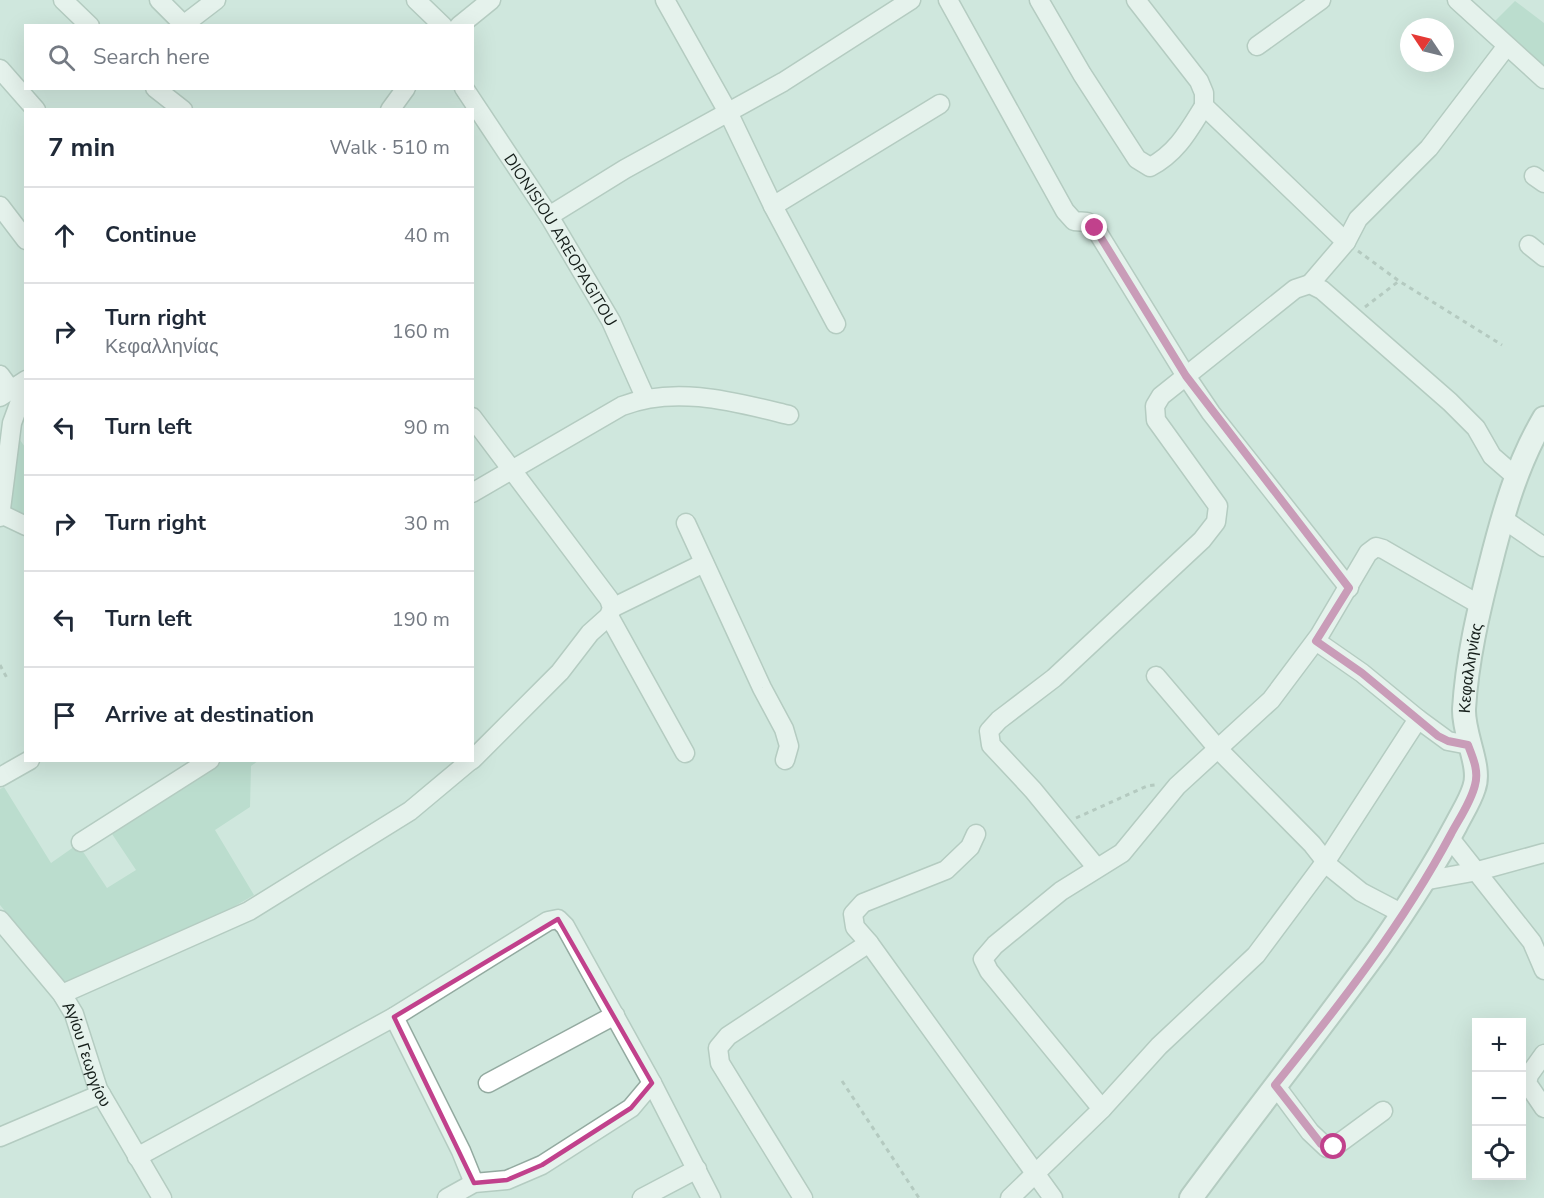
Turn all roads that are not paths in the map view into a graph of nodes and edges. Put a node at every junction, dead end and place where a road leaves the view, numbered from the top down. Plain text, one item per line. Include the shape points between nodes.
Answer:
1 (63, 0) edge
2 (159, 0) edge
3 (216, 0) edge
4 (416, 0) edge
5 (490, 0) edge
6 (665, 0) edge
7 (911, 0) edge
8 (948, 0) edge
9 (1039, 0) edge
10 (1136, 0) edge
11 (1321, 0) edge
12 (1457, 0) edge
13 (88, 24) edge
14 (182, 24) edge
15 (184, 24) edge
16 (441, 24) edge
17 (461, 24) edge
18 (1257, 46) dead end
19 (1506, 47) junction
20 (0, 69) edge
21 (1544, 79) edge
22 (158, 90) edge
23 (180, 90) edge
24 (405, 90) edge
25 (465, 90) edge
26 (940, 104) dead end
27 (1204, 105) junction
28 (34, 108) edge
29 (181, 108) edge
30 (184, 108) edge
31 (391, 108) edge
32 (729, 114) junction
33 (0, 206) edge
34 (773, 206) junction
35 (549, 216) junction
36 (24, 237) edge
37 (1346, 242) junction
38 (1529, 245) dead end
39 (1544, 257) edge
40 (1310, 284) junction
41 (836, 324) dead end
42 (0, 375) edge
43 (1186, 376) junction
44 (16, 388) edge
45 (645, 397) junction
46 (0, 406) edge
47 (789, 415) dead end
48 (1544, 418) edge
49 (474, 420) edge
50 (12, 423) junction
51 (1538, 442) edge
52 (510, 469) junction
53 (1515, 476) junction
54 (474, 492) edge
55 (0, 515) edge
56 (1502, 518) junction
57 (686, 523) dead end
58 (24, 525) edge
59 (1544, 548) edge
60 (704, 563) junction
61 (1349, 588) junction
62 (1480, 605) junction
63 (611, 612) junction
64 (1316, 641) junction
65 (1156, 676) dead end
66 (1418, 719) junction
67 (1468, 745) junction
68 (1219, 750) junction
69 (685, 753) dead end
70 (474, 758) edge
71 (785, 760) dead end
72 (26, 762) edge
73 (207, 762) edge
74 (470, 762) edge
75 (0, 777) edge
76 (976, 834) dead end
77 (1449, 837) junction
78 (81, 842) dead end
79 (1544, 853) edge
80 (1326, 861) junction
81 (1096, 867) junction
82 (1478, 871) junction
83 (1423, 882) junction
84 (1403, 914) junction
85 (0, 920) edge
86 (869, 943) junction
87 (1544, 970) edge
88 (62, 994) junction
89 (615, 1015) junction
90 (394, 1017) junction
91 (1544, 1054) edge
92 (488, 1083) dead end
93 (652, 1083) junction
94 (1275, 1085) junction
95 (101, 1094) junction
96 (1544, 1108) edge
97 (1102, 1109) junction
98 (1383, 1111) dead end
99 (0, 1137) edge
100 (137, 1157) junction
101 (697, 1169) junction
102 (1035, 1172) junction
103 (474, 1183) junction
104 (708, 1197) edge
105 (162, 1198) edge
106 (447, 1198) edge
107 (642, 1198) edge
108 (803, 1198) edge
109 (1010, 1198) edge
110 (1053, 1198) edge
111 (1191, 1198) edge

1 - 13 street
2 - 14 street
3 - 15 street
4 - 16 street
5 - 17 street
6 - 32 street
7 - 32 street
8 - 43 street via 1065,211 1074,221 1087,222 1095,228
9 - 27 street via 1137,159 1150,167 1165,159 1180,145
10 - 27 street via 1199,81
11 - 18 street
12 - 19 street
19 - 21 street
19 - 37 street via 1429,148 1358,219
20 - 28 street
22 - 29 street
23 - 30 street
24 - 31 street
25 - 35 street, DIONISIOU AREOPAGITOU
26 - 34 street
27 - 37 street
32 - 34 street
32 - 35 street via 625,169
33 - 36 street
34 - 41 street
35 - 45 street, DIONISIOU AREOPAGITOU via 611,321
37 - 40 street
38 - 39 street
40 - 43 street via 1295,289
40 - 53 street via 1322,290 1450,402 1476,428 1492,456
42 - 44 street
43 - 61 street
43 - 81 street via 1161,396 1155,406 1156,420 1218,506 1216,522 1202,540 1054,678 989,731 991,745 1033,789
44 - 50 street
45 - 47 street via 691,396
45 - 52 street
46 - 50 street
48 - 51 street, Κεφαλληνίας
49 - 52 street
50 - 55 street
51 - 53 street, Κεφαλληνίας
52 - 54 street
52 - 63 street via 609,599
53 - 56 street, Κεφαλληνίας
55 - 58 street
56 - 59 street
56 - 62 street, Κεφαλληνίας
57 - 60 street
60 - 63 street
60 - 71 street via 784,729 789,746
61 - 62 street via 1368,552 1376,547
61 - 64 street
62 - 67 street, Κεφαλληνίας via 1466,687
63 - 69 street
63 - 70 street via 552,681
64 - 66 street
64 - 68 street via 1271,700
65 - 68 street
66 - 67 street via 1448,741
66 - 80 street
67 - 77 street, Κεφαλληνίας via 1476,766 1476,783
68 - 80 street
68 - 81 street via 1177,786 1122,853
72 - 75 street
73 - 78 street
74 - 88 street via 410,811 249,911
76 - 86 street via 970,847 946,870 863,903 853,914 855,927
77 - 82 street
77 - 83 street, Κεφαλληνίας
79 - 82 street
80 - 84 street via 1361,892
80 - 97 street via 1256,955 1159,1046
81 - 97 street via 1061,891 983,959
82 - 83 street
82 - 87 street via 1532,942
83 - 84 street, Κεφαλληνίας
84 - 94 street, Κεφαλληνίας via 1323,1026
85 - 88 street, Αγίου Γεωργίου
86 - 102 street
86 - 108 street via 728,1036 718,1048 720,1063
88 - 95 street, Αγίου Γεωργίου via 74,1014
89 - 90 street via 558,919 548,921
89 - 92 street
89 - 93 street
90 - 100 street
90 - 103 street
91 - 96 street via 1527,1083
93 - 101 street
93 - 103 street via 631,1108 542,1165 507,1180
94 - 98 street via 1327,1148 1334,1147
94 - 111 street, Κεφαλληνίας
95 - 99 street
95 - 100 street, Αγίου Γεωργίου
97 - 102 street
100 - 105 street, Αγίου Γεωργίου
101 - 104 street
101 - 107 street
102 - 109 street
102 - 110 street
103 - 106 street

